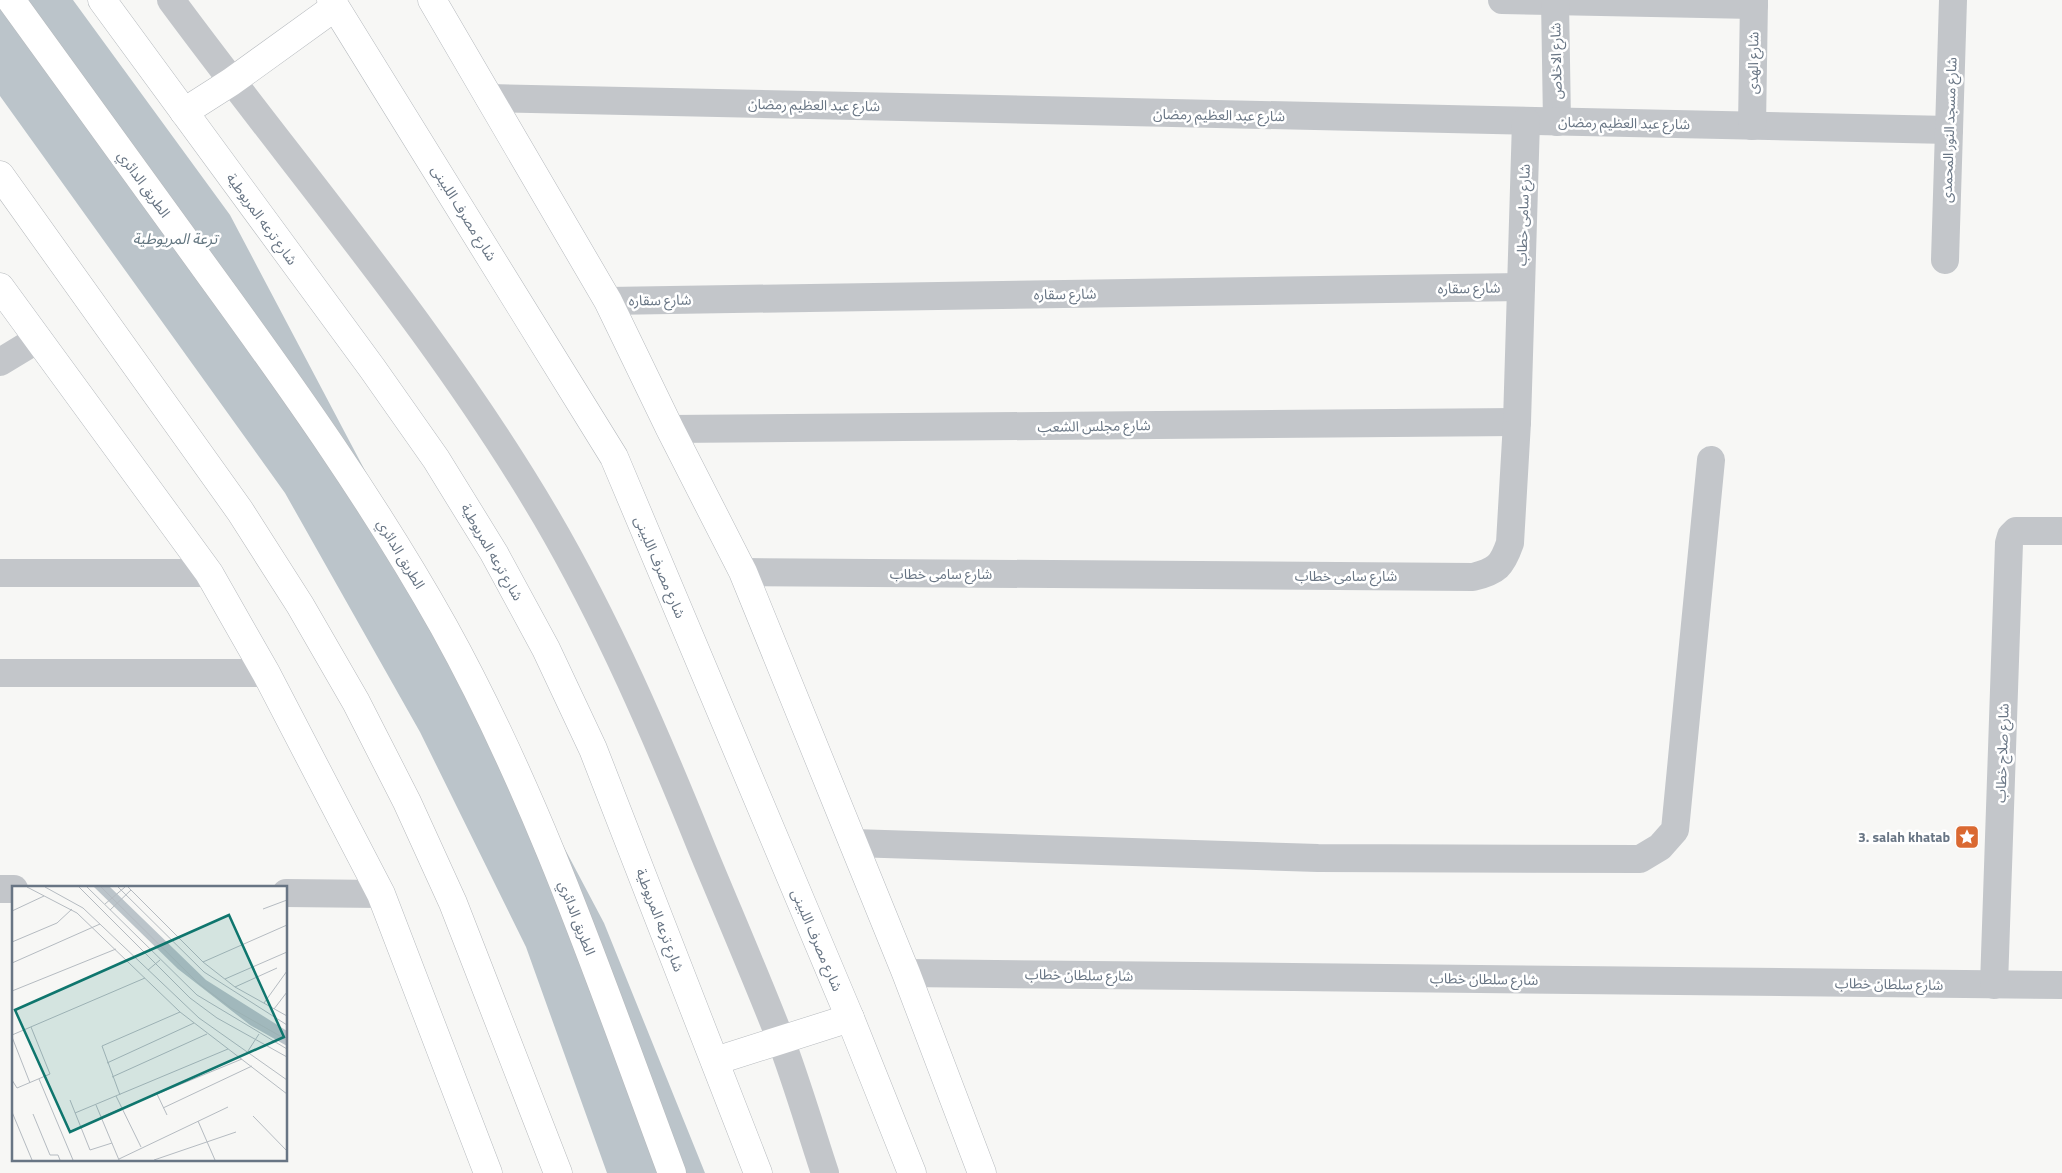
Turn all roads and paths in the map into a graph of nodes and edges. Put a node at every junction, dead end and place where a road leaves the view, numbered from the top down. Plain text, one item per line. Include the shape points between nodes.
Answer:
1 (11, 0) edge
2 (102, 0) edge
3 (171, 0) edge
4 (432, 0) edge
5 (1502, 0) edge
6 (1555, 0) edge
7 (1953, 0) edge
8 (1754, 3) edge
9 (333, 4) edge
10 (231, 82) junction
11 (490, 98) junction
12 (184, 112) junction
13 (1526, 121) junction
14 (1557, 122) junction
15 (1752, 126) junction
16 (1949, 130) junction
17 (0, 175) edge
18 (1945, 260) dead end
19 (0, 287) edge
20 (1521, 287) junction
21 (608, 301) junction
22 (38, 339) junction
23 (0, 362) edge
24 (1517, 422) junction
25 (670, 429) junction
26 (1711, 460) dead end
27 (2062, 531) edge
28 (743, 572) junction
29 (0, 573) edge
30 (209, 573) junction
31 (0, 673) edge
32 (266, 673) junction
33 (853, 843) junction
34 (288, 893) edge
35 (381, 894) junction
36 (906, 973) junction
37 (1994, 985) junction
38 (2062, 985) edge
39 (850, 1018) junction
40 (781, 1040) junction
41 (715, 1061) junction
42 (488, 1173) edge
43 (558, 1173) edge
44 (672, 1173) edge
45 (758, 1173) edge
46 (825, 1173) edge
47 (912, 1173) edge
48 (982, 1173) edge

1 - 44 main road, الطريق الدائري via 316,420 383,523 445,629 551,850
2 - 12 main road, شارع ترعه المريوطية
3 - 10 street
4 - 11 main road
5 - 6 street
6 - 8 street
6 - 14 street, شارع الاخلاص
7 - 16 street, شارع مسجد النور المحمدى
8 - 15 street, شارع الهدى
9 - 10 main road
9 - 39 main road, شارع مصرف اللبينى via 614,457
10 - 12 main road
10 - 40 street via 392,287 465,390 546,516 607,630 646,713
11 - 13 street, شارع عبد العظيم رمضان
11 - 21 main road
12 - 41 main road, شارع ترعه المريوطية via 378,376 436,459 494,552 546,649 593,749
13 - 14 street, شارع عبد العظيم رمضان
13 - 20 street, شارع سامى خطاب
14 - 15 street, شارع عبد العظيم رمضان
15 - 16 street, شارع عبد العظيم رمضان
16 - 18 street, شارع مسجد النور المحمدى
17 - 43 main road via 240,511 356,702 453,903
19 - 22 main road
20 - 21 street, شارع سقاره
20 - 24 street, شارع سامى خطاب
21 - 25 main road
22 - 23 street
22 - 30 main road
24 - 25 street, شارع مجلس الشعب
24 - 28 street, شارع سامى خطاب via 1510,543 1504,560 1491,573 1473,577
25 - 28 main road
26 - 33 street via 1675,830 1660,847 1640,859 1318,858
27 - 37 street, شارع صلاح خطاب via 2016,531 2009,543
28 - 33 main road
29 - 30 street
30 - 32 main road
31 - 32 street
32 - 35 main road
33 - 36 main road
34 - 35 street
35 - 42 main road
36 - 37 street, شارع سلطان خطاب
36 - 48 main road
37 - 38 street, شارع سلطان خطاب
39 - 40 main road
39 - 47 main road, شارع مصرف اللبينى
40 - 41 main road
40 - 46 street
41 - 45 main road, شارع ترعه المريوطية

